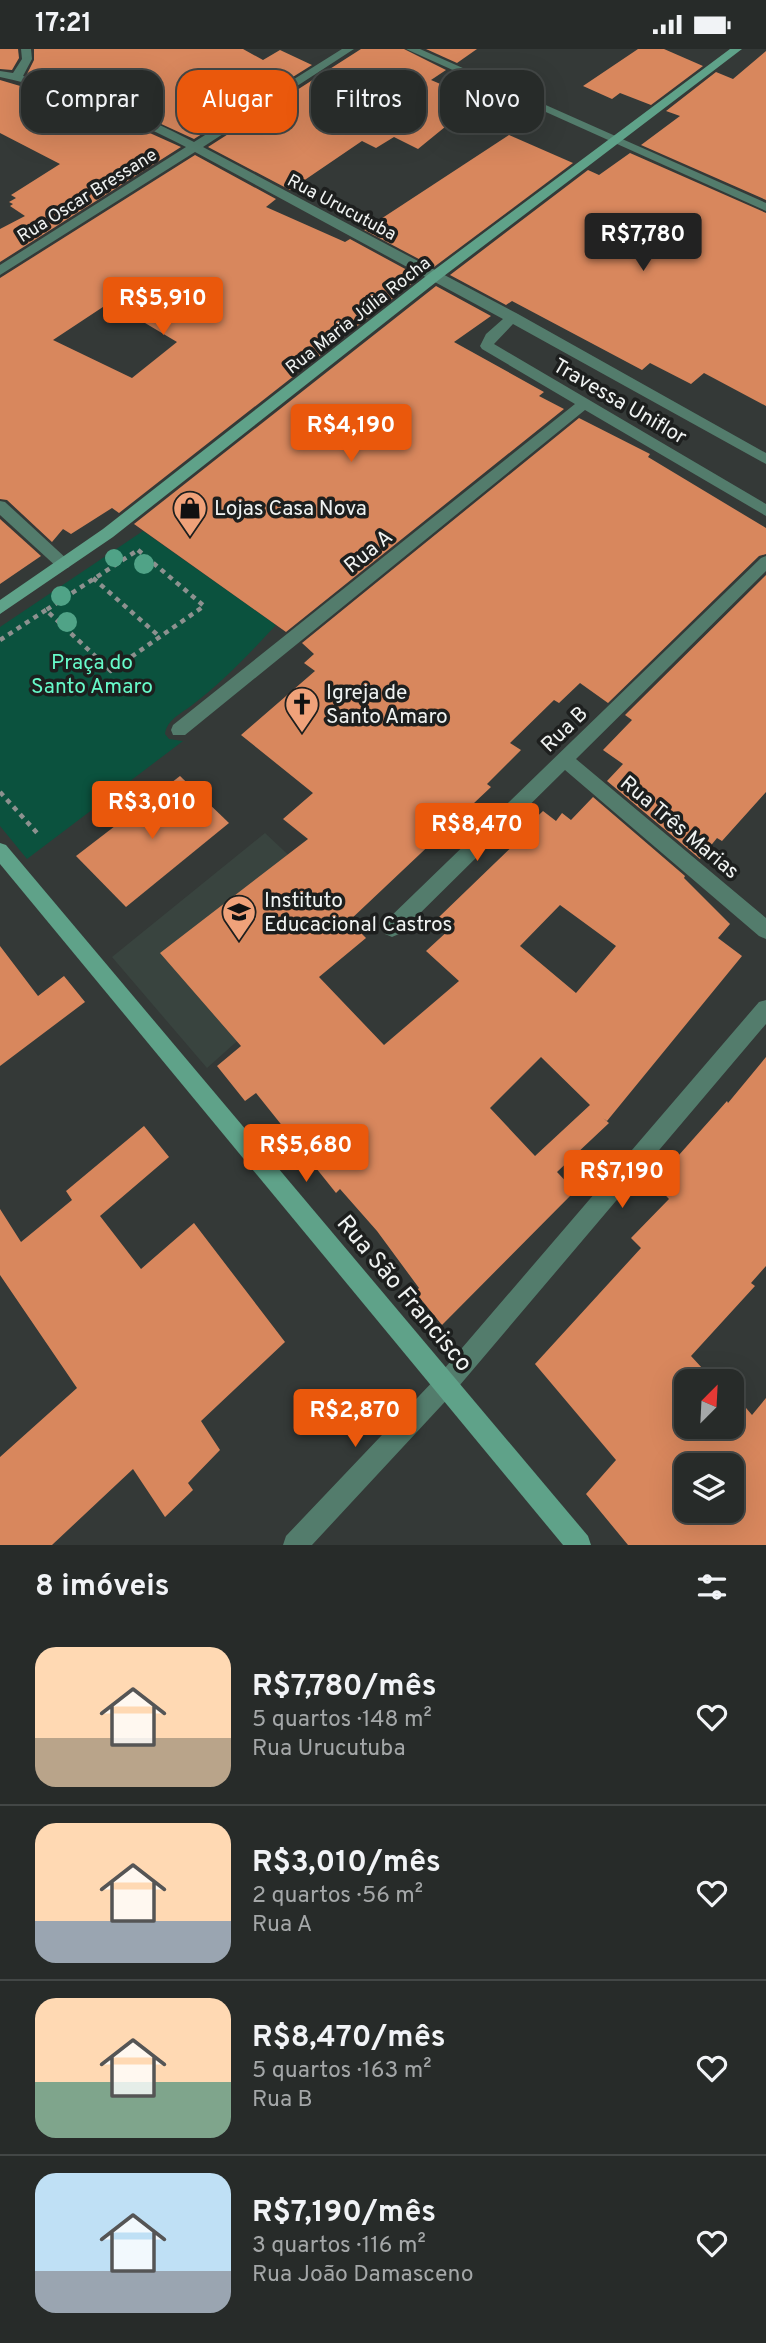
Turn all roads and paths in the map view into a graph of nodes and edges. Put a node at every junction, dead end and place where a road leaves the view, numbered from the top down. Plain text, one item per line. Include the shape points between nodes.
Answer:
1 (26, 49) edge
2 (349, 49) edge
3 (411, 49) edge
4 (737, 49) edge
5 (0, 74) edge
6 (17, 76) junction
7 (619, 140) junction
8 (193, 148) junction
9 (766, 207) edge
10 (0, 271) edge
11 (435, 276) junction
12 (513, 317) junction
13 (583, 405) junction
14 (766, 459) edge
15 (0, 506) edge
16 (766, 511) edge
17 (67, 561) junction
18 (766, 562) edge
19 (94, 579) junction
20 (0, 608) edge
21 (46, 610) junction
22 (160, 637) junction
23 (0, 640) edge
24 (179, 730) dead end
25 (565, 760) junction
26 (0, 792) edge
27 (38, 834) dead end
28 (0, 851) edge
29 (392, 927) dead end
30 (766, 930) edge
31 (766, 1009) edge
32 (446, 1384) junction
33 (295, 1545) edge
34 (579, 1545) edge

1 - 6 street via 27,58
2 - 8 street, Rua Oscar Bressane
3 - 7 street
4 - 7 street, Rua Maria Júlia Rocha
5 - 6 street, Rua Urucutuba
6 - 8 street, Rua Urucutuba via 87,96
7 - 9 street
7 - 11 street, Rua Maria Júlia Rocha
8 - 10 street, Rua Oscar Bressane
8 - 11 street, Rua Urucutuba
11 - 12 street, Rua Urucutuba
11 - 17 street, Rua Maria Júlia Rocha
12 - 13 street, Travessa Uniflor via 491,337 487,347
12 - 14 street, Rua Urucutuba
13 - 16 street, Travessa Uniflor
13 - 24 street, Rua A
15 - 17 street
17 - 19 path
17 - 20 street, Rua Maria Júlia Rocha
18 - 25 street, Rua B
19 - 21 path
19 - 22 path
19 - 22 path via 138,550 204,606
21 - 22 path via 111,671
21 - 23 path
25 - 29 street, Rua B
25 - 30 street, Rua Três Marias
26 - 27 path
28 - 32 street, Rua São Francisco
31 - 32 street
32 - 33 street
32 - 34 street, Rua São Francisco

